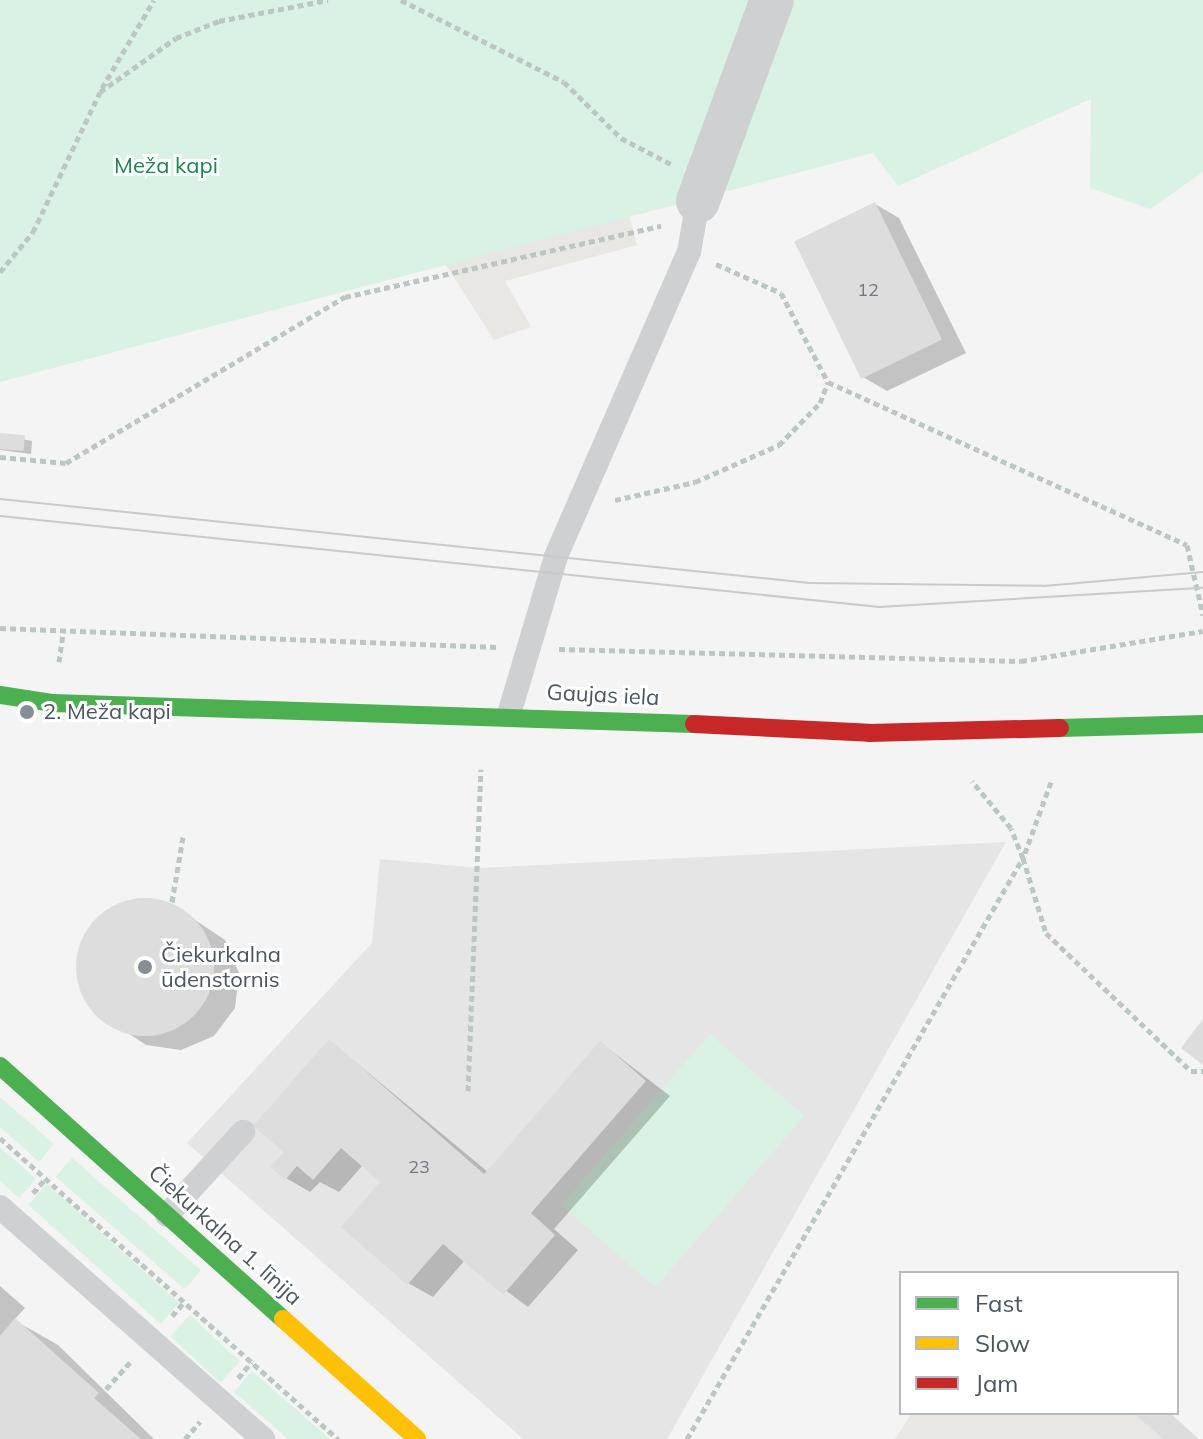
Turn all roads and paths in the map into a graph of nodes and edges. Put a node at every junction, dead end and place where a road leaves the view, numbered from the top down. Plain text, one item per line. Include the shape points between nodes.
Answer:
1 (154, 0) edge
2 (328, 0) edge
3 (401, 0) edge
4 (772, 0) edge
5 (100, 92) junction
6 (699, 199) junction
7 (689, 252) junction
8 (0, 272) edge
9 (828, 382) junction
10 (0, 457) edge
11 (580, 497) junction
12 (1203, 615) edge
13 (0, 628) edge
14 (1203, 631) edge
15 (529, 648) junction
16 (0, 695) edge
17 (509, 714) junction
18 (1203, 724) edge
19 (481, 769) dead end
20 (972, 781) dead end
21 (1051, 782) dead end
22 (183, 837) dead end
23 (1023, 858) junction
24 (172, 902) dead end
25 (0, 1066) edge
26 (1203, 1071) edge
27 (468, 1091) dead end
28 (243, 1132) dead end
29 (0, 1138) edge
30 (0, 1207) edge
31 (167, 1215) junction
32 (263, 1439) edge
33 (338, 1439) edge
34 (417, 1439) edge
35 (687, 1439) edge

1 - 5 path
2 - 5 path via 190,32
3 - 6 path via 564,82
4 - 6 street
5 - 8 path via 33,232
6 - 7 lane
6 - 10 path via 345,297 66,463
7 - 9 path via 781,293
7 - 11 lane
9 - 11 path via 820,403 779,445 695,482 632,498
9 - 12 path via 1187,545
11 - 15 lane
13 - 15 path
14 - 15 path via 1021,661
15 - 17 lane
16 - 17 street, Gaujas iela via 53,703
17 - 18 street, Gaujas iela via 869,733
19 - 27 path
20 - 23 path via 1011,828
21 - 23 path
22 - 24 path
23 - 26 path via 1046,933 1191,1071
23 - 35 path
25 - 31 street, Čiekurkalna 1. līnija
28 - 31 lane
29 - 33 path
30 - 32 lane
31 - 34 street, Čiekurkalna 1. līnija

